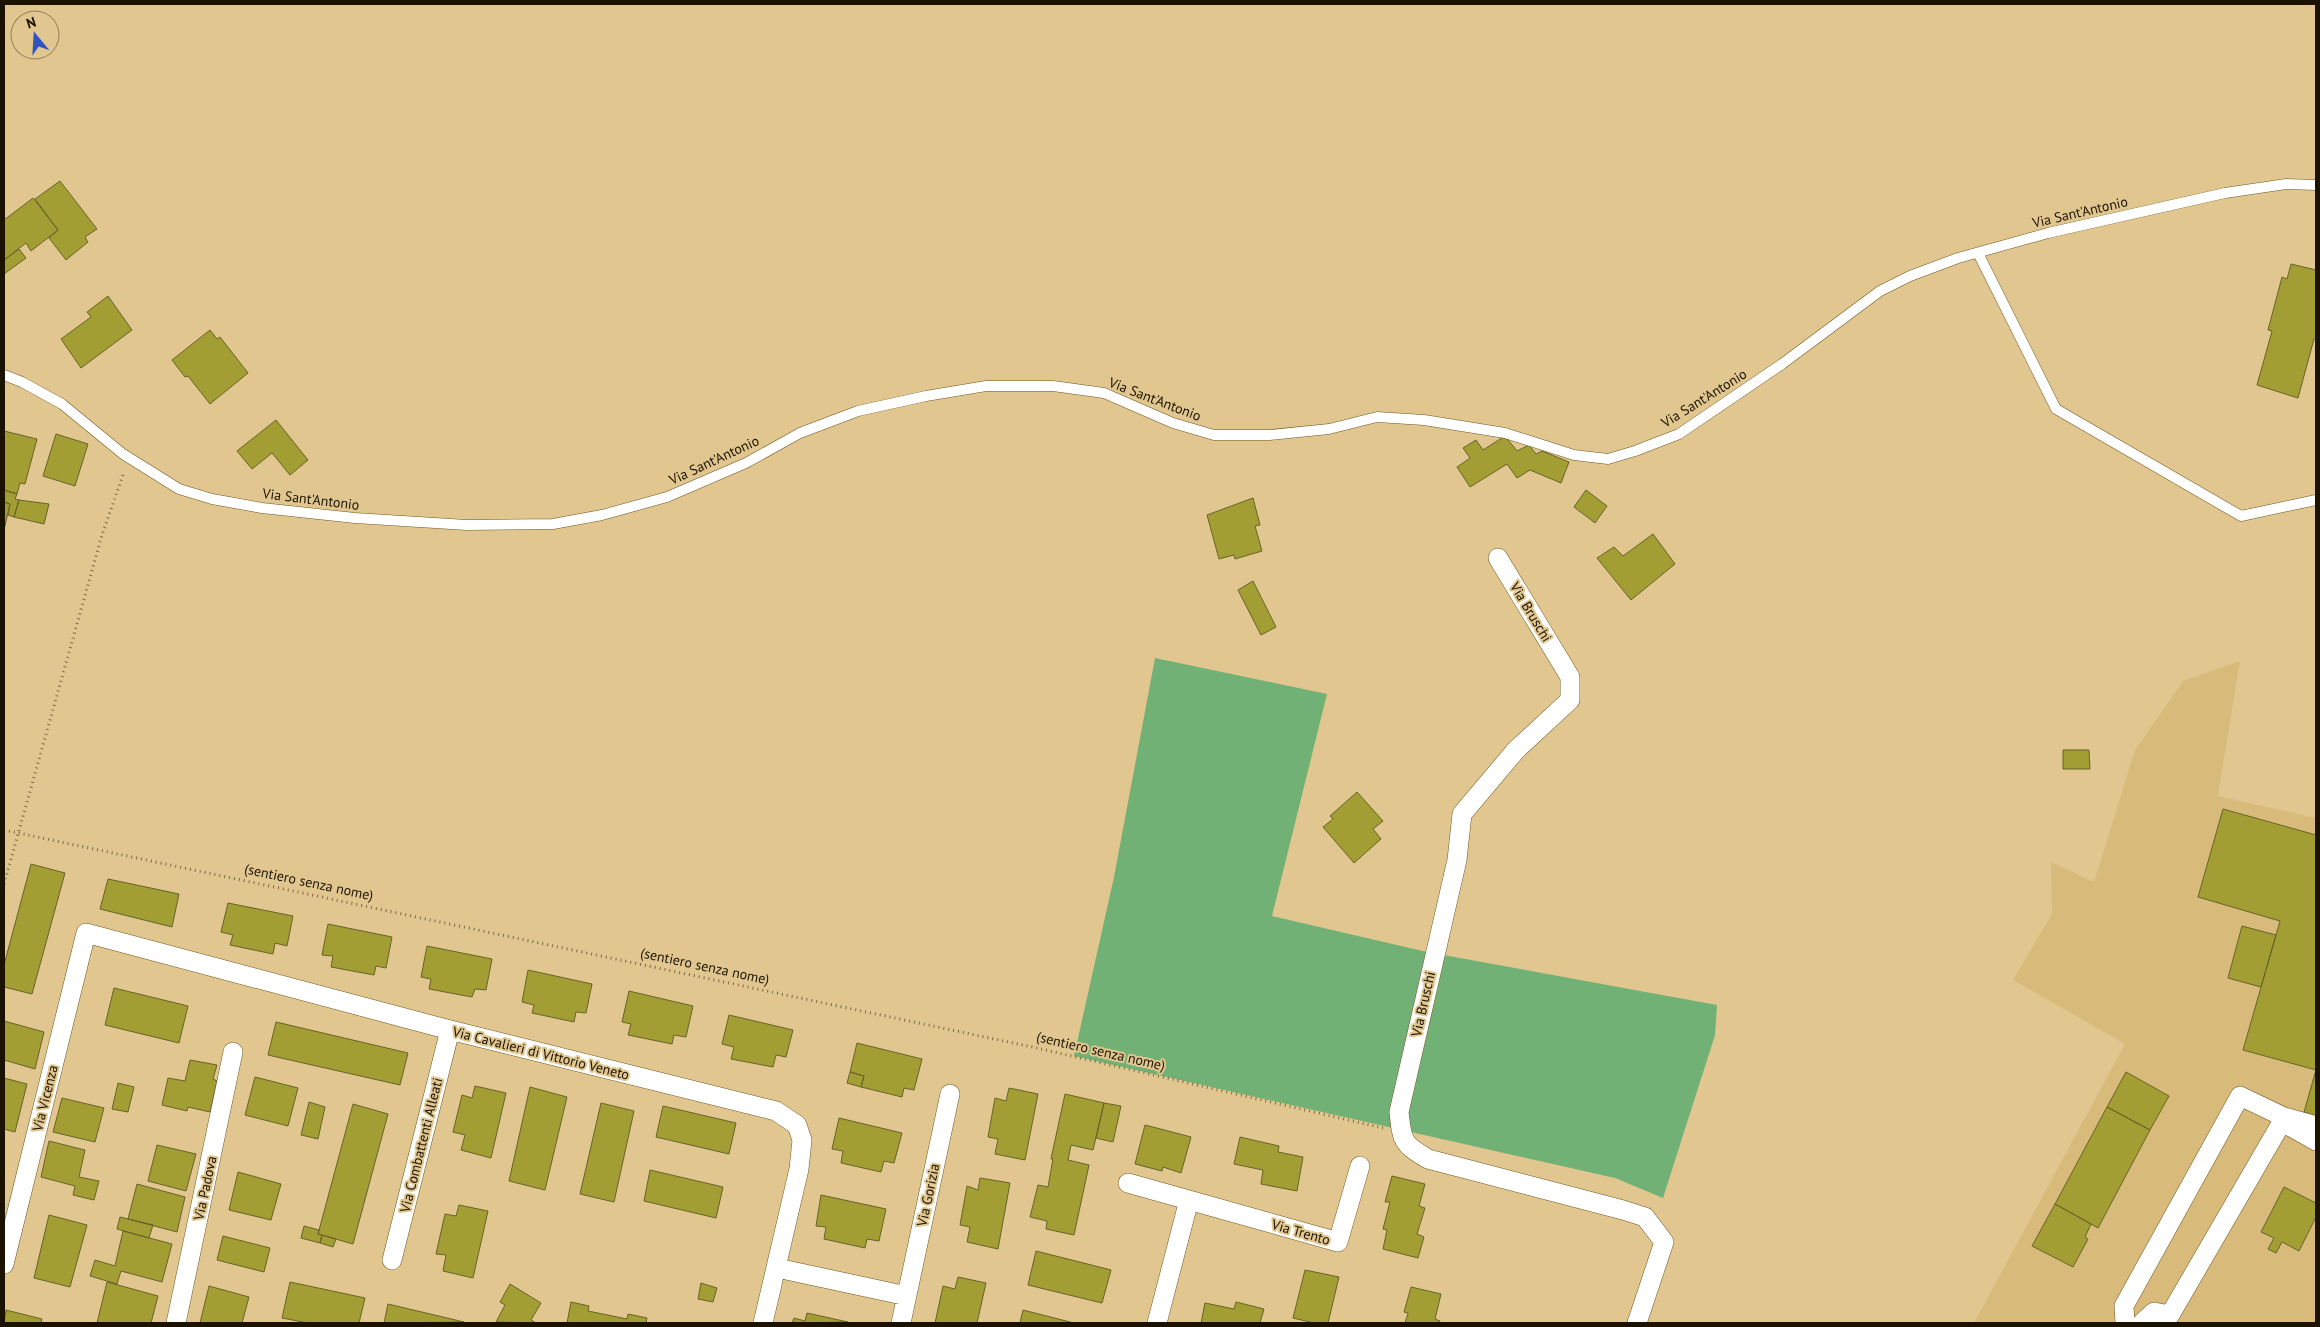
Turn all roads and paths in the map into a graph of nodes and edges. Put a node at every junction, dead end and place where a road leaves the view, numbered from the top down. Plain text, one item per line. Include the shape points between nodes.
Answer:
1 (2316, 185) edge
2 (1978, 253) junction
3 (4, 375) edge
4 (129, 458) junction
5 (2316, 500) edge
6 (1498, 558) dead end
7 (4, 830) edge
8 (18, 833) junction
9 (4, 884) edge
10 (86, 933) joint
11 (450, 1030) junction
12 (234, 1052) dead end
13 (950, 1094) dead end
14 (2283, 1119) junction
15 (2316, 1126) edge
16 (1401, 1132) junction
17 (2316, 1141) edge
18 (1360, 1166) dead end
19 (1128, 1183) dead end
20 (1189, 1200) junction
21 (392, 1260) dead end
22 (4, 1264) edge
23 (777, 1268) junction
24 (907, 1296) junction
25 (176, 1323) edge
26 (763, 1323) edge
27 (901, 1323) edge
28 (1158, 1323) edge
29 (1637, 1323) edge
30 (2125, 1323) edge
31 (2142, 1323) edge

1 - 2 lane, Via Sant'Antonio via 2286,184 2225,193 2048,233
2 - 4 lane, Via Sant'Antonio via 1910,276 1880,291 1782,364 1679,434 1608,459 1574,455 1504,433 1424,420 1377,417 1329,429 1269,435 1214,435 1173,423 1104,392 1053,386 986,386 858,411 800,432 746,463 667,497 602,515 553,524 467,525 262,508 179,489
2 - 5 lane via 2056,410 2241,516
3 - 4 lane, Via Sant'Antonio via 62,404
4 - 8 path via 102,535
6 - 16 street, Via Bruschi via 1570,677 1570,700 1516,750 1462,814 1458,860 1399,1112
7 - 8 path, (sentiero senza nome)
8 - 9 path
8 - 16 path, (sentiero senza nome) via 1027,1046
10 - 11 street, Via Cavalieri di Vittorio Veneto
10 - 22 street, Via Vicenza
11 - 21 street, Via Combattenti Alleati
11 - 23 street, Via Cavalieri di Vittorio Veneto via 776,1111 797,1125 802,1140 799,1169
12 - 25 street, Via Padova
13 - 24 street, Via Gorizia
14 - 15 street
14 - 17 street
14 - 30 street via 2240,1096 2124,1306
14 - 31 street via 2170,1315 2154,1312
16 - 29 street via 1408,1147 1428,1159 1645,1217 1664,1242
18 - 20 street, Via Trento via 1338,1242
19 - 20 street, Via Trento
20 - 28 street
23 - 24 street
23 - 26 street, Via Cavalieri di Vittorio Veneto
24 - 27 street, Via Gorizia

